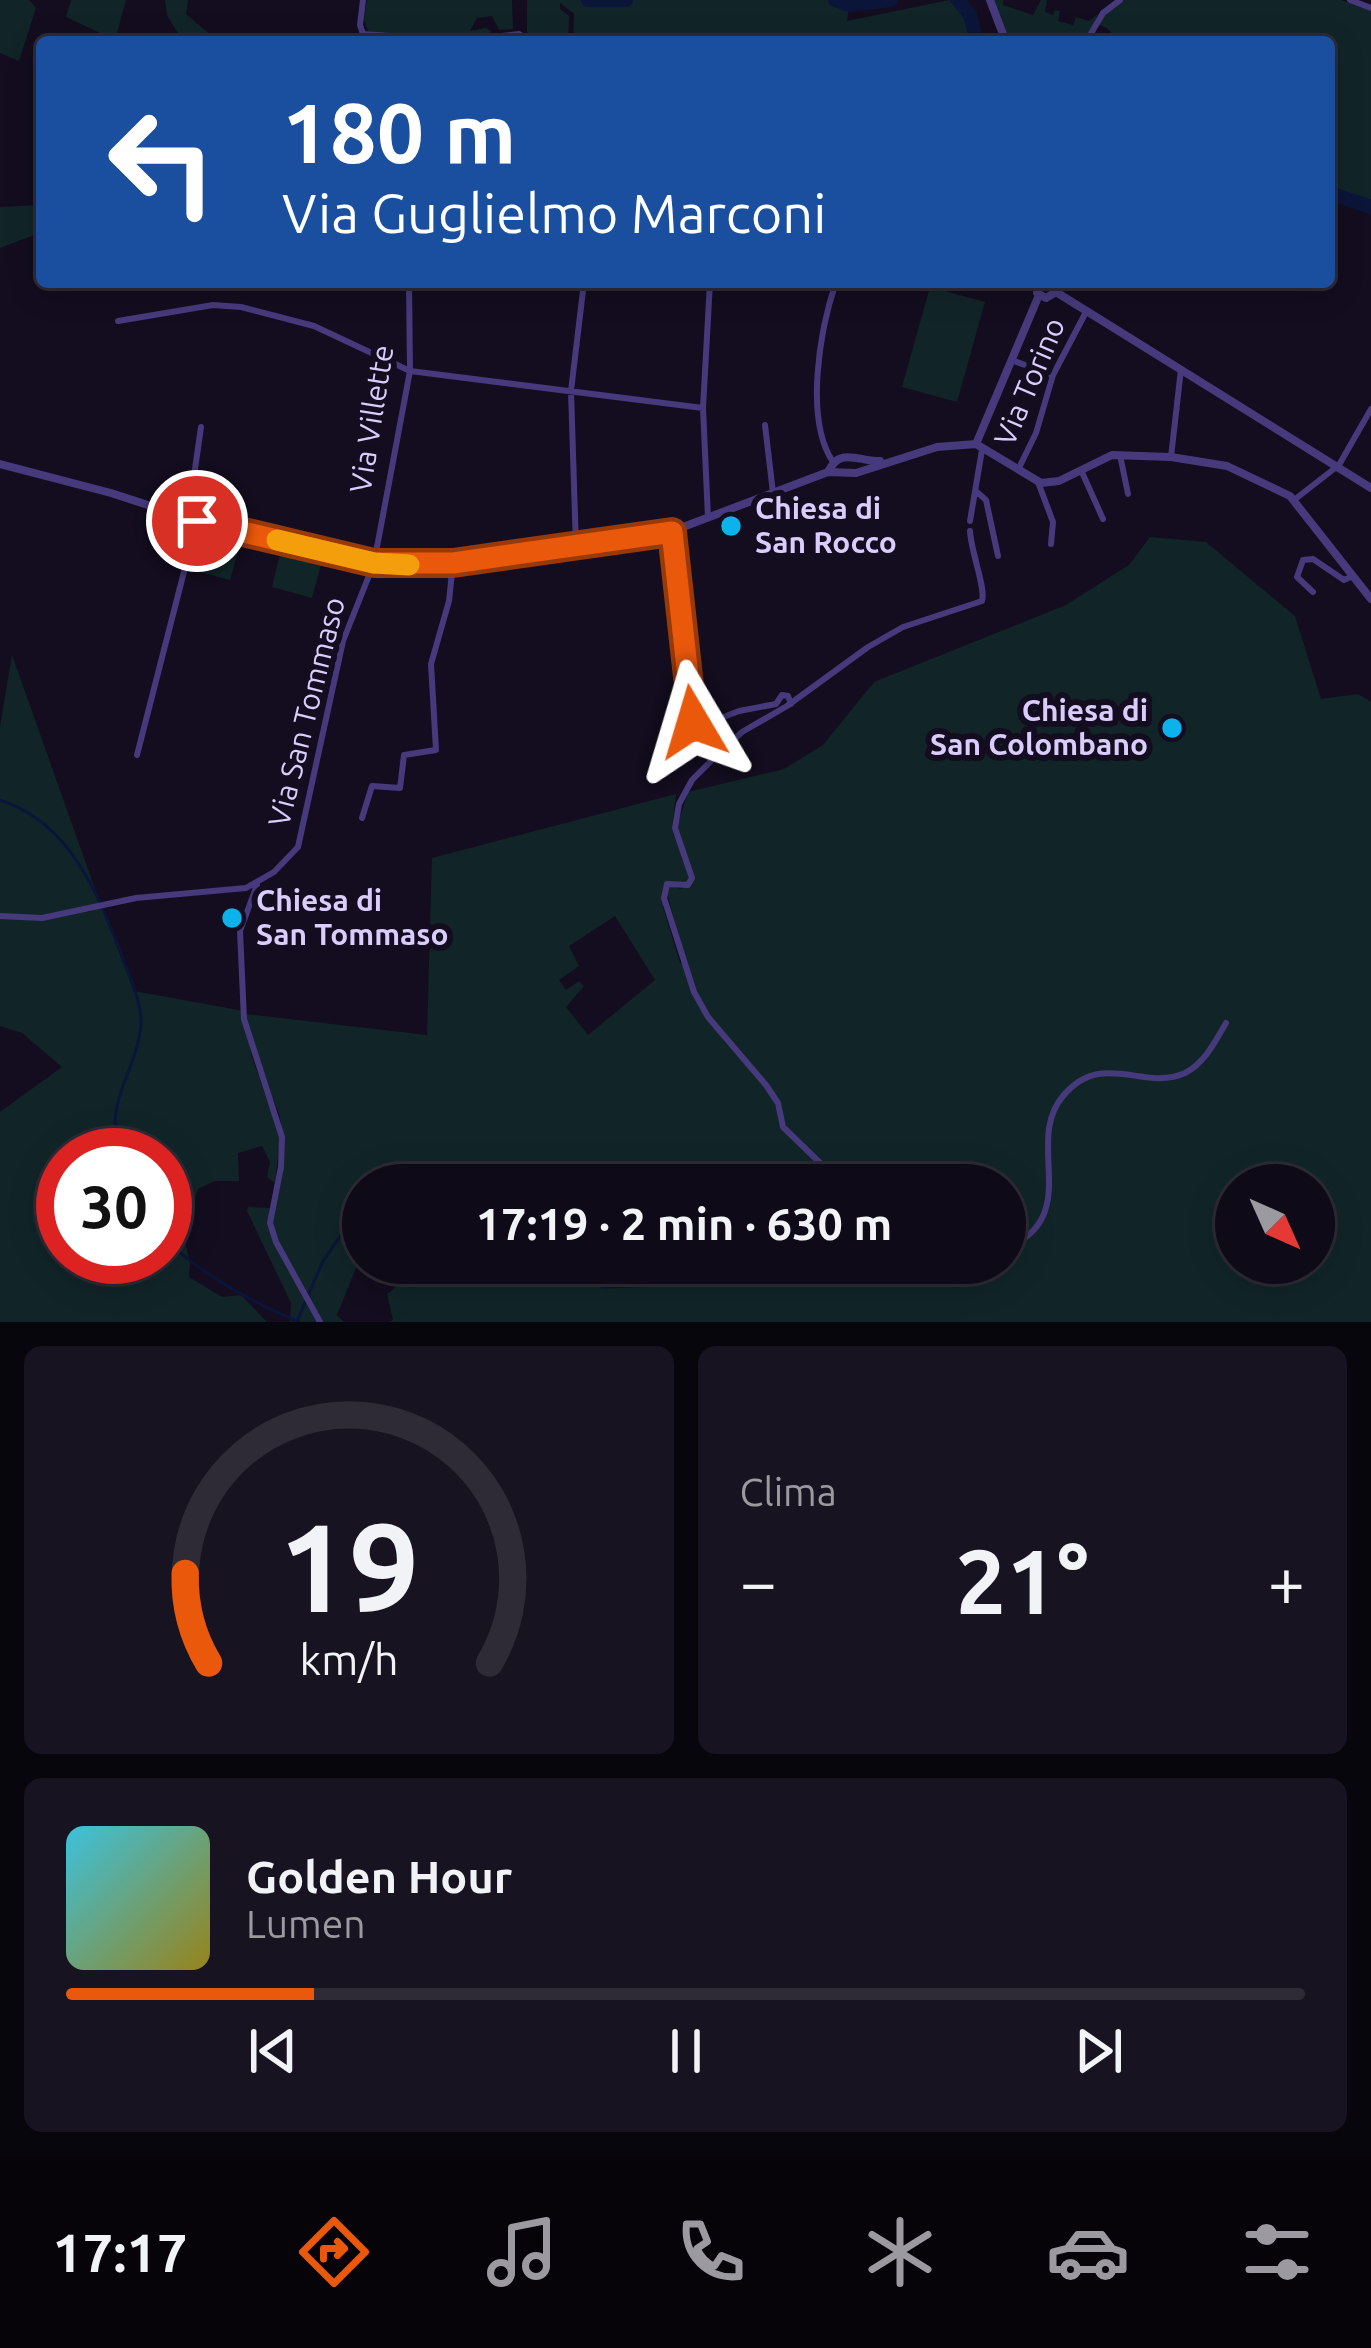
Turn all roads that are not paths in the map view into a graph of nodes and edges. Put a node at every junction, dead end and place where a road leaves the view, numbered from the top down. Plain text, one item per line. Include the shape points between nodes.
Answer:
1 (363, 0) edge
2 (990, 0) edge
3 (1120, 0) edge
4 (1350, 0) edge
5 (1371, 8) edge
6 (392, 36) edge
7 (1004, 36) edge
8 (1090, 36) edge
9 (410, 288) edge
10 (583, 288) edge
11 (710, 288) edge
12 (834, 288) edge
13 (1038, 288) edge
14 (1054, 290) edge
15 (1086, 312) junction
16 (118, 321) dead end
17 (1011, 360) junction
18 (1181, 369) junction
19 (410, 371) junction
20 (1053, 375) junction
21 (571, 391) junction
22 (703, 408) junction
23 (1371, 409) edge
24 (765, 425) dead end
25 (201, 427) dead end
26 (980, 447) junction
27 (1120, 455) junction
28 (1171, 457) junction
29 (887, 461) junction
30 (0, 464) edge
31 (1339, 465) junction
32 (830, 467) junction
33 (1018, 470) junction
34 (1081, 470) junction
35 (1038, 482) junction
36 (1371, 488) edge
37 (977, 492) junction
38 (772, 493) junction
39 (1128, 494) dead end
40 (1294, 500) junction
41 (192, 519) junction
42 (708, 519) junction
43 (1103, 519) dead end
44 (970, 520) dead end
45 (970, 531) dead end
46 (672, 532) junction
47 (1051, 544) dead end
48 (576, 547) junction
49 (998, 556) dead end
50 (374, 563) junction
51 (453, 563) junction
52 (1353, 576) junction
53 (1313, 592) dead end
54 (1371, 599) edge
55 (790, 704) junction
56 (137, 755) dead end
57 (362, 818) dead end
58 (260, 882) junction
59 (0, 916) edge
60 (1226, 1022) dead end
61 (822, 1164) edge
62 (1026, 1238) edge
63 (320, 1322) edge

1 - 6 street via 364,34
2 - 7 street
3 - 8 street
4 - 5 street
9 - 19 street, Via Villette
10 - 21 street
11 - 22 street
12 - 32 street via 817,354
13 - 14 street
13 - 17 street
14 - 15 street
15 - 18 street
15 - 20 street, Via Torino
16 - 19 street via 213,304 241,308 314,326
17 - 20 street
17 - 26 street
18 - 28 street
18 - 31 street
19 - 21 street
19 - 50 street, Via Villette
20 - 33 street, Via Torino
21 - 22 street
21 - 48 street
22 - 42 street
23 - 31 street
24 - 38 street
25 - 41 street
26 - 29 street via 937,447
26 - 33 street
26 - 37 street
27 - 28 street
27 - 34 street
27 - 39 street
28 - 40 street via 1227,466
29 - 32 street via 856,472
29 - 32 street via 856,455
30 - 41 street
31 - 36 street
31 - 40 street
32 - 38 street
33 - 35 street
34 - 35 street
34 - 43 street
35 - 47 street via 1053,522
37 - 44 street
37 - 49 street via 986,500
38 - 42 street
40 - 52 street
41 - 50 street
41 - 56 street
42 - 46 street
45 - 55 street via 982,602 903,627
46 - 48 street
46 - 55 street via 693,722 776,704 782,695
48 - 51 street
50 - 51 street
50 - 58 street, Via San Tommaso via 343,641 298,847
51 - 57 street via 431,664 436,750 404,755 400,788 372,786
52 - 53 street via 1344,580 1303,560 1297,577
52 - 54 street
55 - 61 street via 742,732 692,781 675,828 692,878 680,888 667,884 664,898 708,1017 766,1084 783,1127
58 - 59 street via 60,916
58 - 63 street via 240,931 244,1019 282,1137 270,1222
60 - 62 street via 1184,1074 1109,1071 1072,1086 1050,1119 1050,1191 1042,1222

